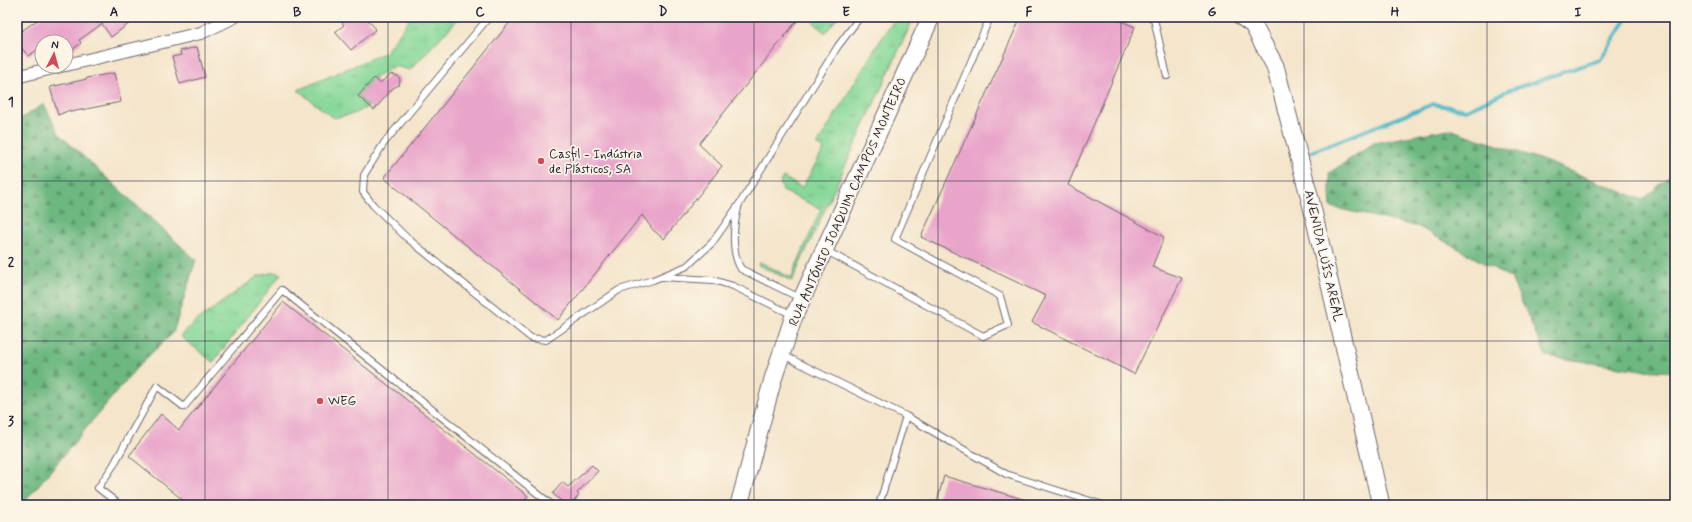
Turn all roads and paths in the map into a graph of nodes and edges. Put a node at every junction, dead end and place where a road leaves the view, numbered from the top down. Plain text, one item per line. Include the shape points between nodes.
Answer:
1 (234, 17) edge
2 (489, 17) edge
3 (860, 17) edge
4 (931, 17) edge
5 (990, 17) edge
6 (1150, 17) edge
7 (1242, 17) edge
8 (74, 63) edge
9 (17, 71) edge
10 (34, 73) edge
11 (1167, 76) dead end
12 (740, 203) junction
13 (824, 249) junction
14 (659, 277) junction
15 (801, 299) junction
16 (794, 316) junction
17 (782, 354) junction
18 (906, 416) junction
19 (120, 505) edge
20 (552, 505) edge
21 (739, 505) edge
22 (879, 505) edge
23 (1103, 505) edge
24 (1381, 505) edge

1 - 8 street via 201,33
2 - 14 lane via 384,143 364,175 363,192 407,238 531,338 546,340 619,290
3 - 12 lane via 838,46
4 - 13 street, RUA ANTÓNIO JOAQUIM CAMPOS MONTEIRO
5 - 13 lane via 895,239 1000,296 1008,325 983,336
6 - 11 lane via 1154,19
7 - 24 street, AVENIDA LUÍS AREAL via 1253,25 1275,66 1311,203
9 - 10 street via 20,76
12 - 14 lane via 712,243 687,266
12 - 15 lane via 734,245 741,269
13 - 15 street, RUA ANTÓNIO JOAQUIM CAMPOS MONTEIRO
14 - 16 lane via 713,280 733,286
15 - 16 street, RUA ANTÓNIO JOAQUIM CAMPOS MONTEIRO
16 - 17 street, RUA ANTÓNIO JOAQUIM CAMPOS MONTEIRO
17 - 18 lane
17 - 21 street, RUA ANTÓNIO JOAQUIM CAMPOS MONTEIRO
18 - 22 lane
18 - 23 lane via 1006,474
19 - 20 lane via 98,488 157,386 184,407 282,290

